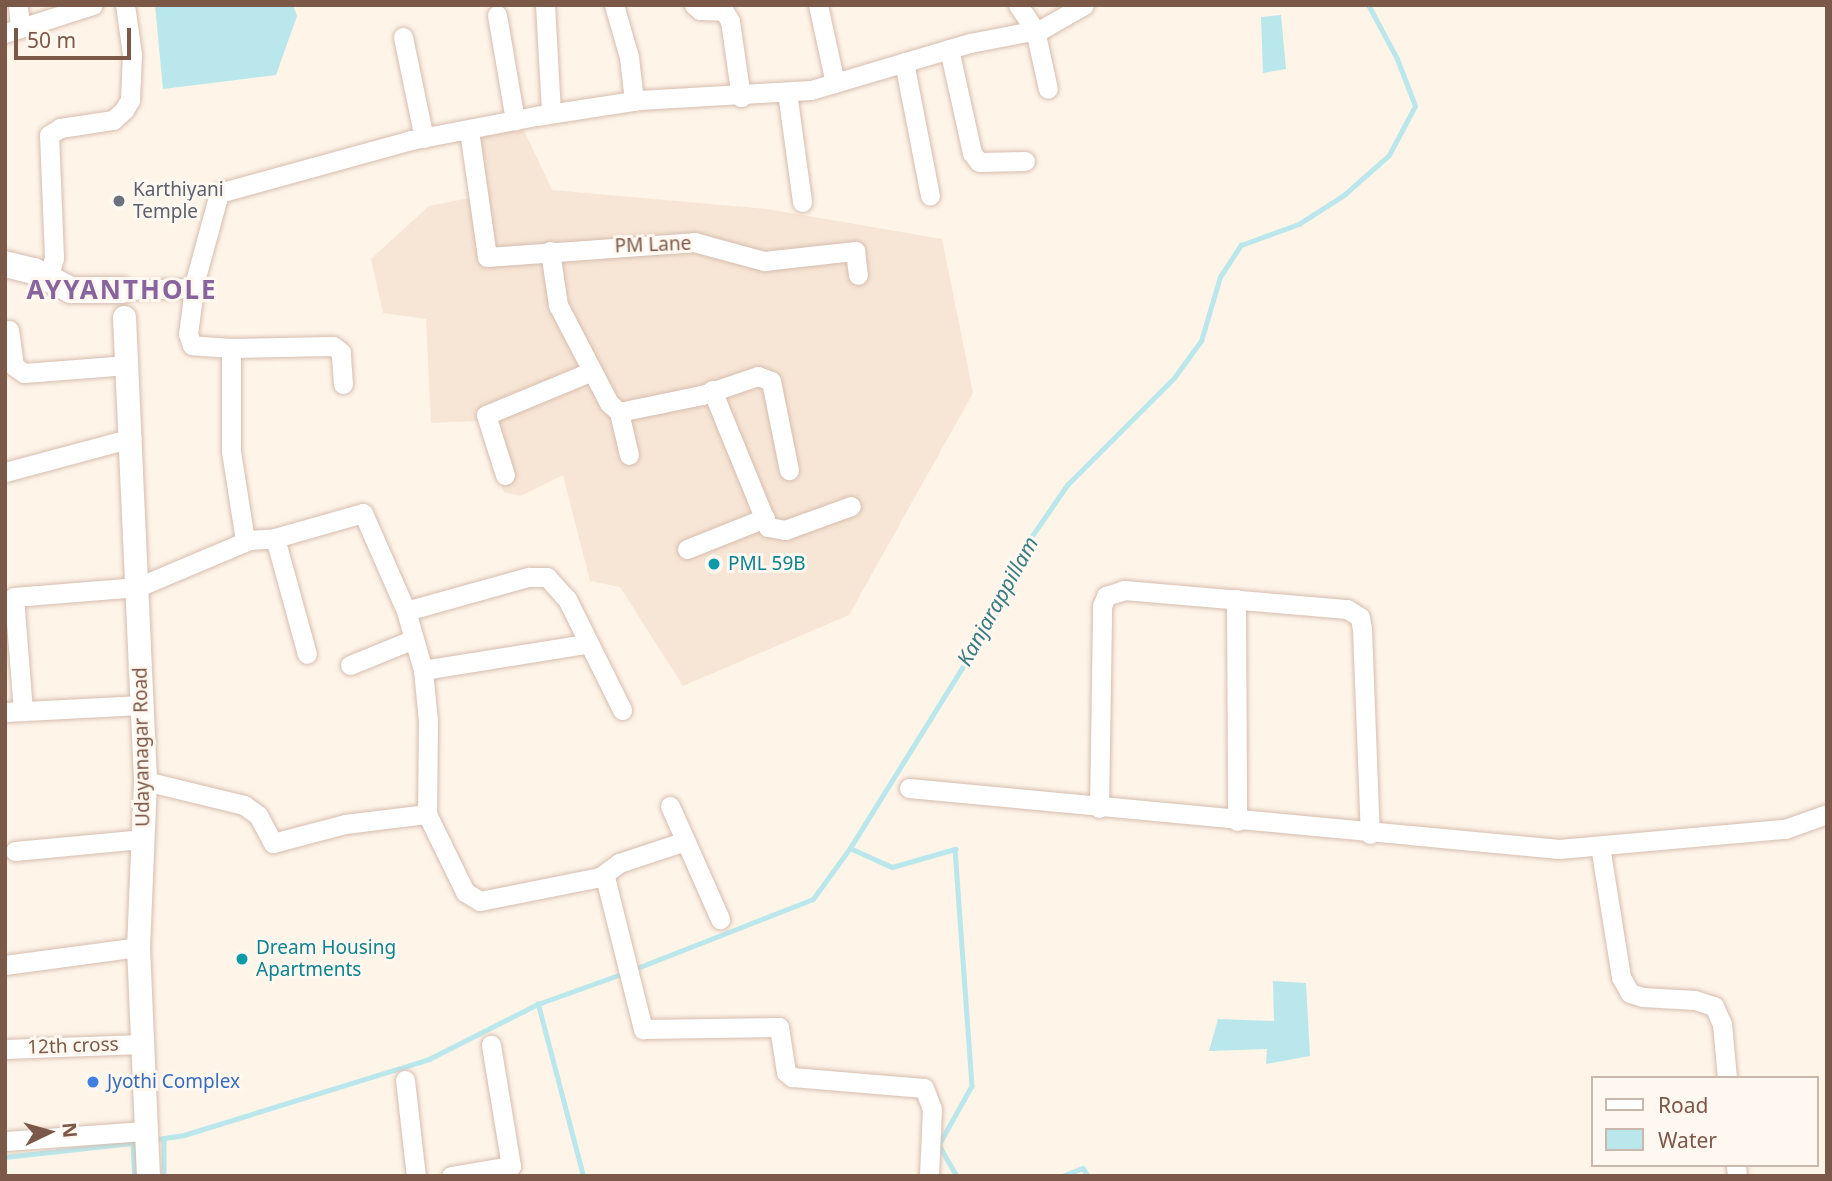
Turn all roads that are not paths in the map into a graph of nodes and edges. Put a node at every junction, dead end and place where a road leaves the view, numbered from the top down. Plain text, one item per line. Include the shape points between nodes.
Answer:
1 (19, 5) edge
2 (93, 5) edge
3 (125, 5) edge
4 (545, 5) edge
5 (614, 5) edge
6 (694, 5) edge
7 (818, 5) edge
8 (1018, 5) edge
9 (1084, 5) edge
10 (497, 15) dead end
11 (1035, 30) junction
12 (13, 31) edge
13 (403, 37) dead end
14 (949, 49) junction
15 (904, 62) junction
16 (835, 83) junction
17 (1048, 89) dead end
18 (787, 92) junction
19 (741, 97) junction
20 (634, 100) junction
21 (551, 113) junction
22 (516, 120) junction
23 (469, 130) junction
24 (424, 138) junction
25 (1025, 161) dead end
26 (930, 196) dead end
27 (802, 202) dead end
28 (550, 251) junction
29 (5, 264) edge
30 (858, 275) dead end
31 (48, 280) junction
32 (194, 288) junction
33 (121, 290) junction
34 (124, 317) junction
35 (9, 330) dead end
36 (231, 348) junction
37 (128, 365) junction
38 (592, 371) junction
39 (343, 384) dead end
40 (712, 390) junction
41 (620, 412) junction
42 (132, 438) junction
43 (629, 454) dead end
44 (789, 470) dead end
45 (5, 472) edge
46 (505, 475) dead end
47 (851, 506) dead end
48 (765, 518) junction
49 (275, 538) junction
50 (249, 540) junction
51 (687, 549) dead end
52 (138, 587) junction
53 (1236, 599) junction
54 (406, 611) junction
55 (414, 639) junction
56 (586, 644) junction
57 (307, 654) dead end
58 (350, 666) dead end
59 (423, 670) junction
60 (142, 705) junction
61 (622, 710) dead end
62 (14, 712) edge
63 (145, 781) junction
64 (909, 788) dead end
65 (670, 806) dead end
66 (1100, 808) junction
67 (428, 814) junction
68 (1827, 814) edge
69 (1237, 821) junction
70 (1370, 834) junction
71 (143, 839) junction
72 (685, 841) junction
73 (1600, 846) junction
74 (15, 851) dead end
75 (600, 877) junction
76 (720, 919) dead end
77 (138, 947) junction
78 (5, 965) edge
79 (142, 1044) junction
80 (491, 1045) dead end
81 (5, 1049) edge
82 (1727, 1076) edge
83 (405, 1080) dead end
84 (145, 1137) junction
85 (5, 1141) edge
86 (512, 1171) edge
87 (148, 1176) edge
88 (416, 1176) edge
89 (452, 1176) edge
90 (929, 1176) edge

1 - 12 street
2 - 12 street
3 - 31 street via 132,54 130,100 113,120 60,128 49,135 54,258
4 - 21 street
5 - 20 street via 629,57
6 - 19 street via 700,10 724,11 730,21
7 - 16 street
8 - 11 street
9 - 11 street
10 - 22 street
11 - 14 street
11 - 17 street
13 - 24 street
14 - 15 street
14 - 25 street via 972,153 979,162
15 - 16 street
15 - 26 street
16 - 18 street
18 - 19 street
18 - 27 street
19 - 20 street
20 - 21 street
21 - 22 street
22 - 23 street
23 - 24 street
23 - 28 street, PM Lane via 487,257
24 - 32 street via 219,193
28 - 30 street, PM Lane via 664,240 694,242 764,261 851,250
28 - 38 street via 558,305
29 - 31 main road
31 - 33 main road via 71,290
32 - 33 street
32 - 36 street via 188,334 192,345
33 - 34 street
33 - 34 street
34 - 37 street, Udayanagar Road
35 - 37 street via 14,366 24,373
36 - 39 street via 338,348
36 - 50 street via 231,451 244,534
37 - 42 street, Udayanagar Road
38 - 41 street
38 - 46 street via 486,415
40 - 41 street
40 - 44 street via 758,376 771,381
40 - 48 street
41 - 43 street
42 - 45 street
42 - 52 street, Udayanagar Road
47 - 48 street via 785,530 775,531
48 - 51 street
49 - 50 street
49 - 54 street via 363,513
49 - 57 street
50 - 52 street
52 - 60 street, Udayanagar Road
52 - 62 street via 15,597
53 - 66 street via 1124,590 1106,596 1102,606
53 - 69 street
53 - 70 street via 1347,609 1360,617
54 - 55 street
54 - 56 street via 528,577 547,577 567,599
55 - 58 street
55 - 59 street
56 - 59 street
56 - 61 street
59 - 67 street
60 - 62 street
60 - 63 street, Udayanagar Road
63 - 67 street via 244,805 258,816 273,843 345,824
63 - 71 street, Udayanagar Road
64 - 66 street
65 - 72 street
66 - 69 street
67 - 75 street via 470,899 480,901
68 - 73 street via 1785,829
69 - 70 street
70 - 73 street via 1559,849
71 - 74 street
71 - 77 street, Udayanagar Road
72 - 75 street via 619,863
72 - 76 street
73 - 82 street via 1621,977 1630,993 1642,997 1714,1006 1722,1024
75 - 90 street via 606,881 643,1029 779,1027 786,1072 792,1077 924,1088 932,1109
77 - 78 street
77 - 79 street, Udayanagar Road
79 - 81 street, 12th cross
79 - 84 street, Udayanagar Road
80 - 86 street
83 - 88 street
84 - 85 street
84 - 87 street, Udayanagar Road
86 - 89 street

